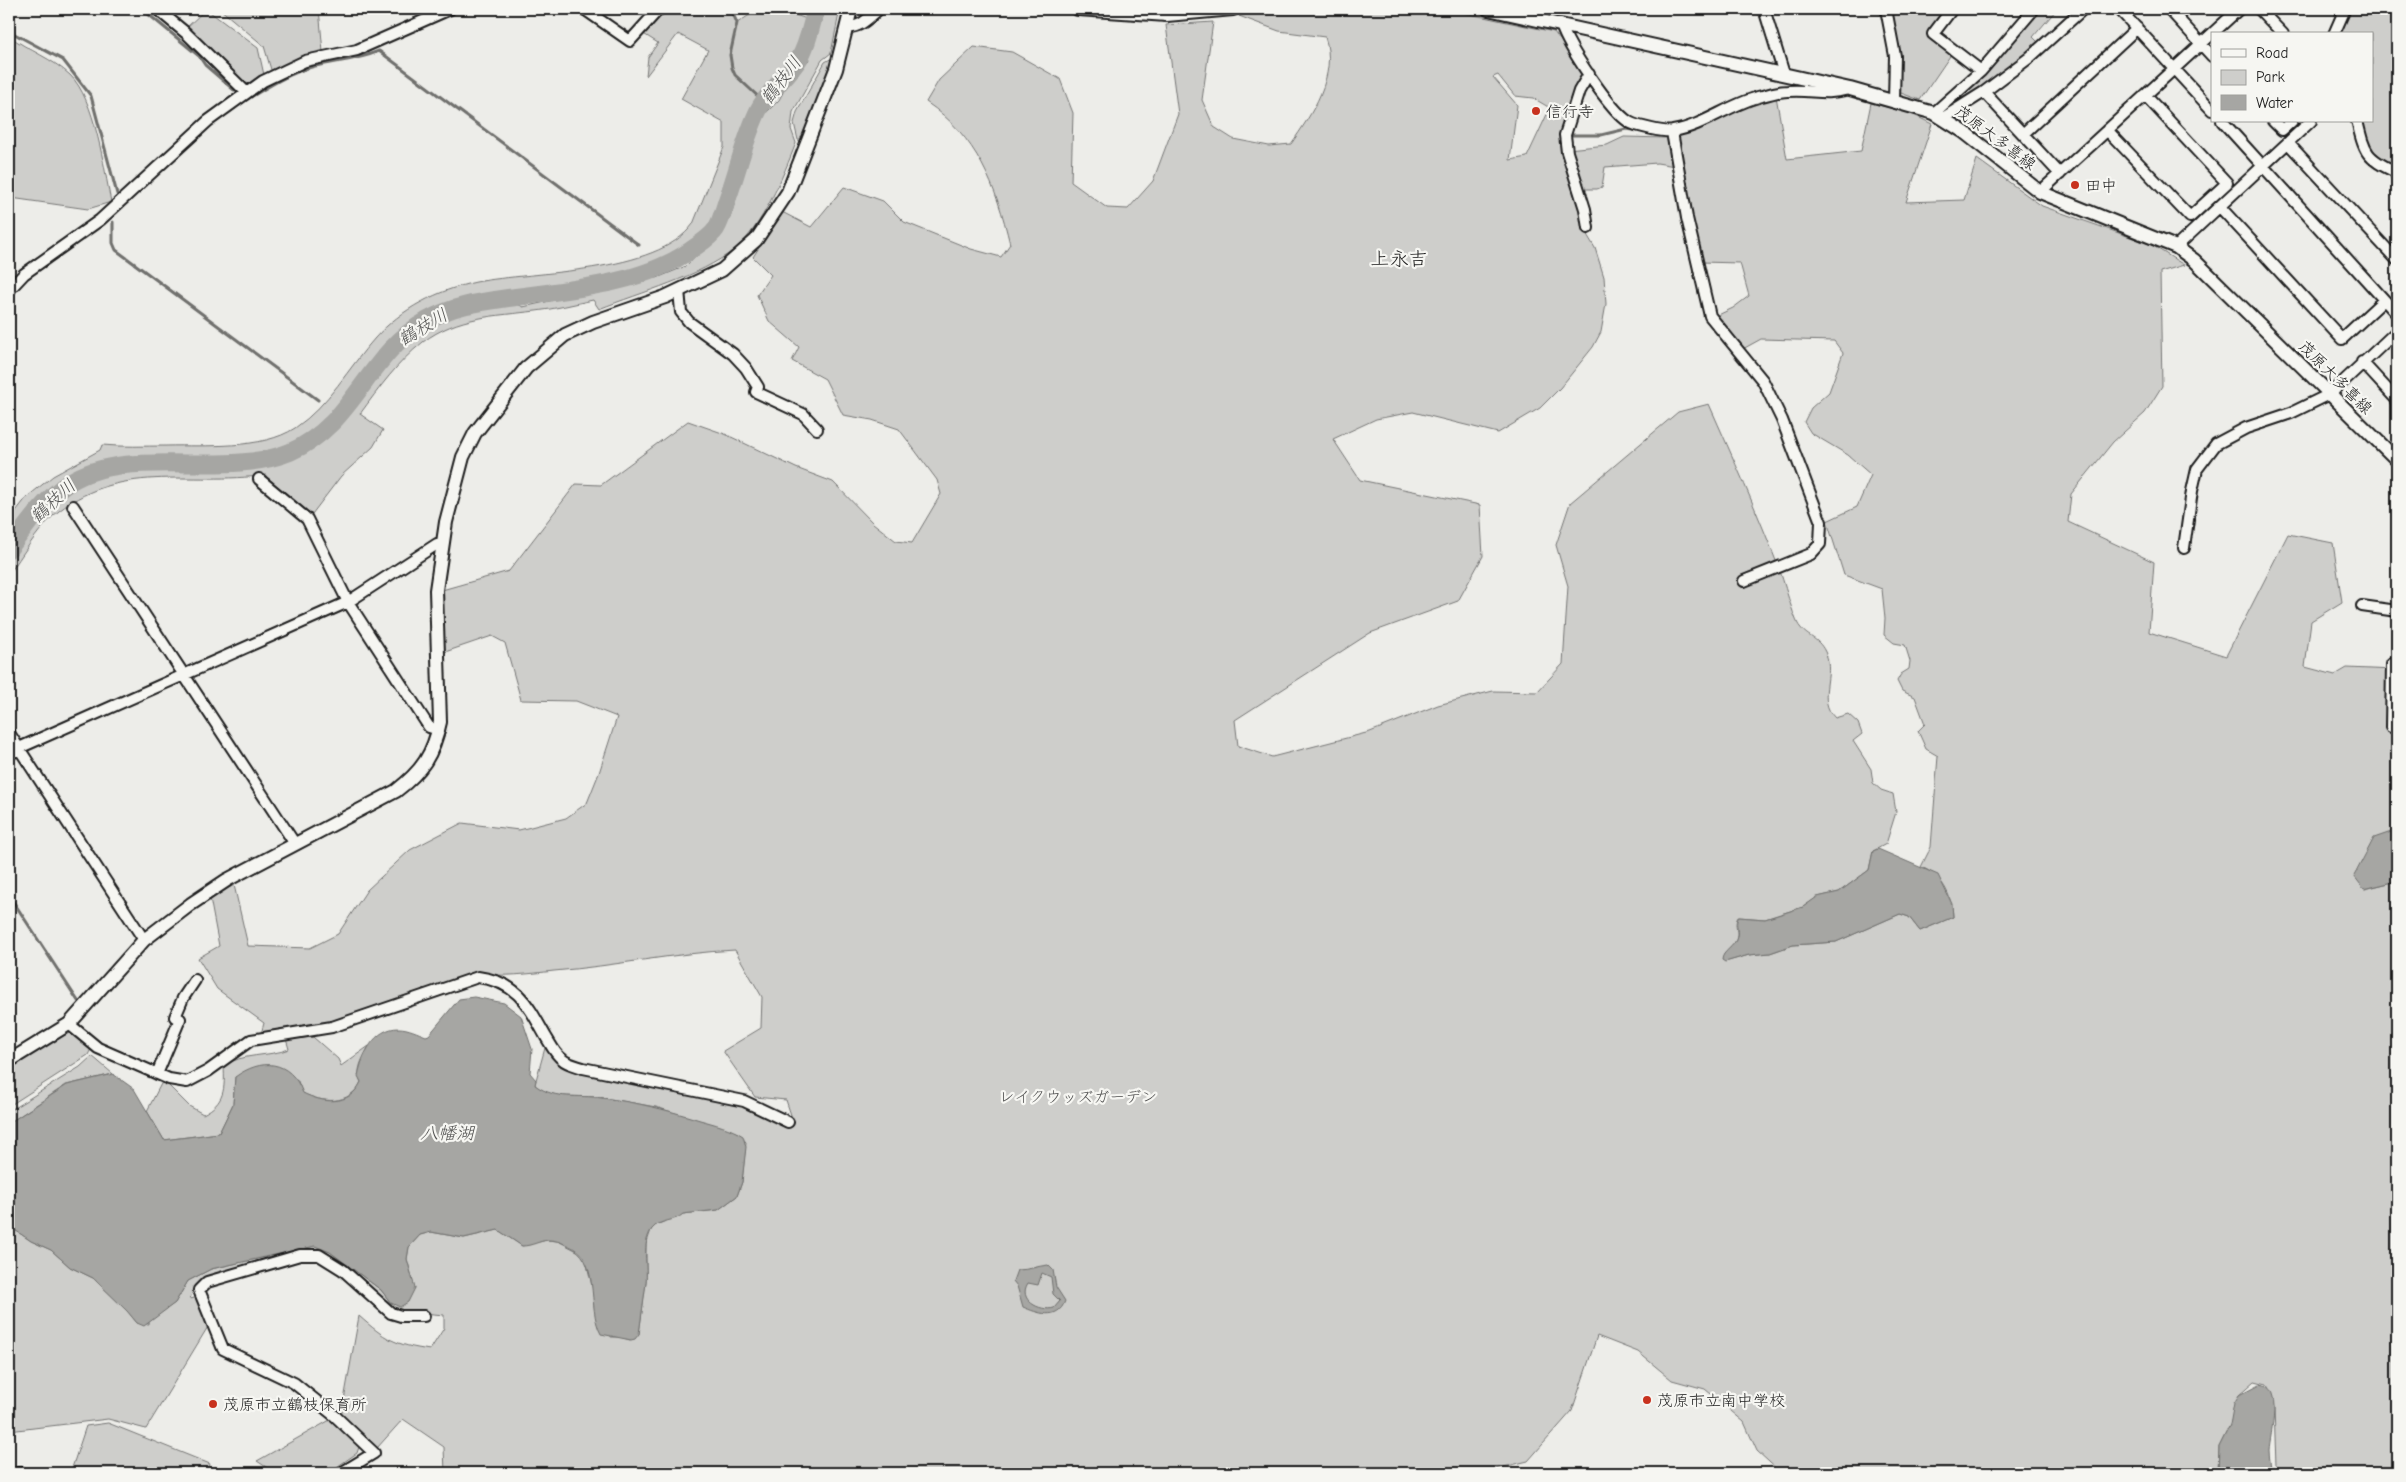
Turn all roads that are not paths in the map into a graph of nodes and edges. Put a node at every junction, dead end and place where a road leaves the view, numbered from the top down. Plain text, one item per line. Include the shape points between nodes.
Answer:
1 (157, 9) edge
2 (450, 9) edge
3 (584, 9) edge
4 (659, 9) edge
5 (850, 9) edge
6 (879, 9) edge
7 (1078, 9) edge
8 (1233, 9) edge
9 (1492, 9) edge
10 (1764, 9) edge
11 (1886, 9) edge
12 (1952, 9) edge
13 (2034, 9) edge
14 (2083, 9) edge
15 (2119, 9) edge
16 (2169, 9) edge
17 (2239, 9) edge
18 (2260, 9) edge
19 (2345, 9) edge
20 (1131, 11) edge
21 (1561, 25) junction
22 (847, 27) junction
23 (2137, 28) junction
24 (2214, 32) edge
25 (2281, 32) edge
26 (2335, 32) edge
27 (2211, 35) edge
28 (2201, 44) junction
29 (2211, 55) edge
30 (2174, 69) junction
31 (1981, 71) junction
32 (1589, 74) junction
33 (1784, 74) junction
34 (1850, 89) junction
35 (246, 92) junction
36 (1984, 92) junction
37 (2145, 95) junction
38 (1894, 101) junction
39 (2211, 109) edge
40 (1939, 116) junction
41 (2223, 122) edge
42 (2274, 122) edge
43 (2291, 122) edge
44 (2310, 122) edge
45 (2357, 122) edge
46 (2107, 130) junction
47 (1672, 132) junction
48 (2023, 134) junction
49 (2288, 143) junction
50 (2264, 166) junction
51 (2060, 174) junction
52 (2397, 176) edge
53 (2040, 192) junction
54 (2220, 207) junction
55 (1588, 228) dead end
56 (2176, 247) junction
57 (2397, 260) edge
58 (9, 290) edge
59 (679, 290) junction
60 (2384, 300) junction
61 (2397, 314) edge
62 (2397, 332) edge
63 (2362, 362) junction
64 (2330, 394) junction
65 (2397, 400) edge
66 (817, 429) dead end
67 (2397, 460) edge
68 (259, 479) dead end
69 (73, 506) dead end
70 (443, 545) junction
71 (2184, 548) dead end
72 (1744, 582) dead end
73 (348, 602) junction
74 (2362, 606) dead end
75 (2397, 612) edge
76 (2397, 665) edge
77 (183, 675) junction
78 (2391, 726) dead end
79 (439, 730) junction
80 (9, 732) edge
81 (19, 748) junction
82 (9, 755) edge
83 (295, 844) junction
84 (144, 940) junction
85 (195, 980) dead end
86 (69, 1024) junction
87 (9, 1060) edge
88 (157, 1074) junction
89 (788, 1122) dead end
90 (424, 1316) dead end
91 (341, 1473) edge

1 - 35 street
2 - 35 street via 357,50 306,61
3 - 4 street via 630,41
5 - 22 main road
6 - 22 street via 855,28
7 - 20 main road
8 - 20 main road via 1194,14
9 - 21 main road, 茂原大多喜線
10 - 33 street
11 - 38 street via 1895,56
12 - 31 street via 1932,34
13 - 31 street
14 - 36 street
15 - 23 street
16 - 28 street
17 - 24 street
18 - 25 street
19 - 26 street
21 - 32 street via 1566,40
21 - 33 main road, 茂原大多喜線
22 - 59 main road via 836,70 788,192 756,240 722,270
23 - 30 street
23 - 48 street
27 - 28 street
28 - 29 street
28 - 30 street
30 - 37 street
30 - 39 street
31 - 40 street
32 - 47 street via 1634,125
32 - 55 street via 1579,91 1565,135
33 - 34 main road, 茂原大多喜線
34 - 38 main road, 茂原大多喜線
34 - 47 street via 1832,94 1790,91 1758,96
35 - 58 street via 192,135 100,220 24,274
36 - 40 street
36 - 48 street
37 - 46 street
37 - 46 street via 2227,183 2221,189 2190,217
38 - 40 main road, 茂原大多喜線
40 - 53 main road, 茂原大多喜線
41 - 50 street
42 - 43 street via 2282,130
44 - 49 street
45 - 52 street via 2368,155 2373,161 2396,172
46 - 51 street
47 - 72 street via 1687,218 1710,316 1766,387 1821,522 1820,544 1811,554
48 - 51 street
49 - 50 street
49 - 57 street
50 - 54 street
50 - 60 street
51 - 53 street
53 - 56 main road, 茂原大多喜線
54 - 56 street
54 - 60 street via 2342,339
56 - 64 main road, 茂原大多喜線 via 2194,260
59 - 66 street via 681,312 689,322 733,354 758,387 756,392 803,414
59 - 70 main road via 565,335 526,368 469,445 455,486
60 - 61 street
62 - 63 street
63 - 64 street
63 - 65 street
64 - 67 main road, 茂原大多喜線
64 - 71 street via 2291,413 2246,428 2216,444 2197,469
68 - 73 street via 307,519
69 - 77 street
70 - 73 street via 436,544
70 - 79 main road via 436,590
73 - 77 street
73 - 79 street via 428,727
74 - 75 street
76 - 78 street via 2392,664
77 - 81 street
77 - 83 street
79 - 83 main road via 428,758 416,775 396,792
80 - 81 street
81 - 82 street
81 - 84 street
83 - 84 main road via 227,880
84 - 86 main road
85 - 88 street via 175,1017 180,1019
86 - 87 main road
86 - 88 street via 98,1048
88 - 89 street via 187,1082 251,1040 332,1027 478,977 501,982 518,992 563,1060 583,1068 744,1101
90 - 91 street via 391,1313 343,1270 319,1255 300,1256 207,1282 199,1290 223,1349 294,1383 336,1416 374,1453

